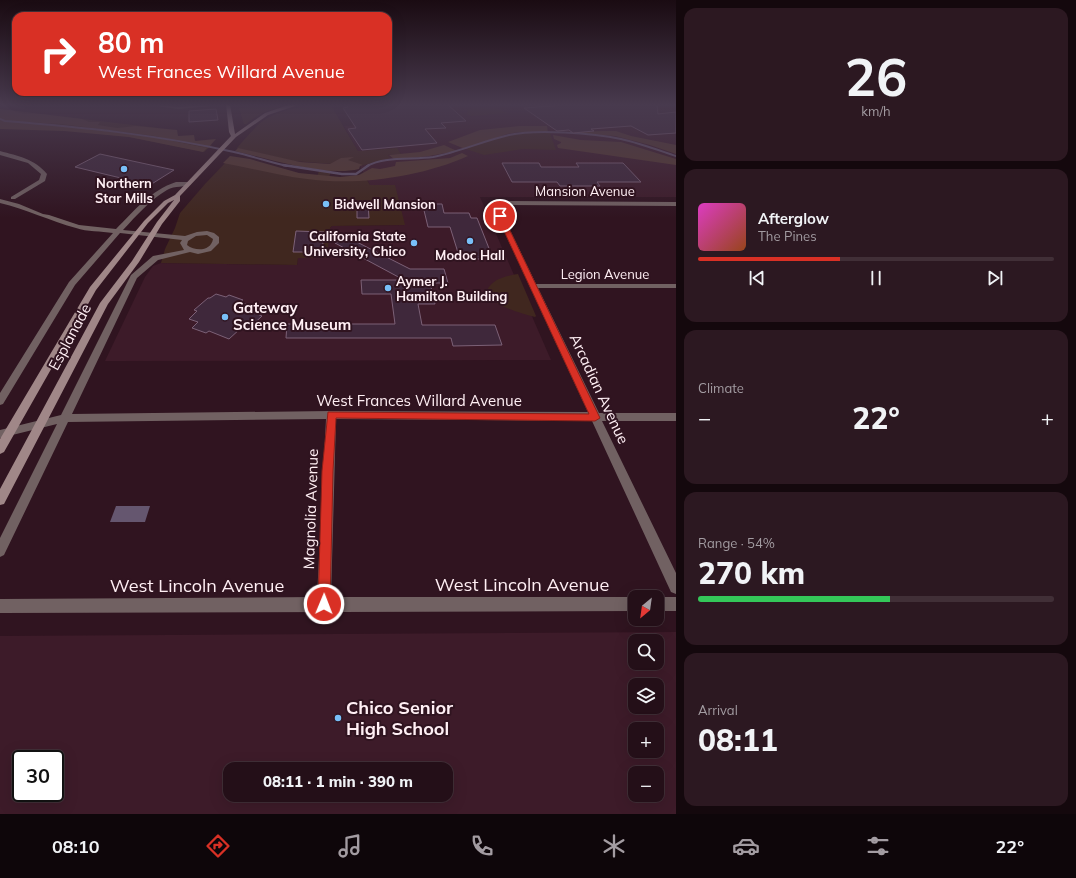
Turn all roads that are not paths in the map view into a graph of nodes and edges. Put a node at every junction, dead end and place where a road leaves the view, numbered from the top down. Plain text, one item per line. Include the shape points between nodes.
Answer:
1 (228, 142) edge
2 (0, 153) edge
3 (188, 184) junction
4 (0, 196) edge
5 (177, 196) junction
6 (13, 198) junction
7 (0, 201) edge
8 (494, 203) joint
9 (676, 204) edge
10 (47, 216) junction
11 (117, 232) junction
12 (136, 233) junction
13 (151, 235) junction
14 (187, 238) junction
15 (190, 250) junction
16 (534, 286) junction
17 (676, 286) edge
18 (0, 401) edge
19 (331, 415) junction
20 (676, 417) edge
21 (66, 418) junction
22 (595, 418) junction
23 (40, 424) junction
24 (5, 432) edge
25 (0, 449) edge
26 (0, 500) edge
27 (0, 551) edge
28 (676, 586) edge
29 (324, 604) junction
30 (628, 604) edge
31 (664, 604) edge
32 (676, 604) edge
33 (0, 606) edge

1 - 3 main road, Esplanade
2 - 6 street via 27,160 40,168 44,174 42,181
3 - 5 main road, Esplanade
3 - 11 street via 176,184 166,188 146,202
4 - 6 street
5 - 12 main road, Esplanade via 166,202
5 - 13 main road, Esplanade via 178,201
6 - 10 street via 50,212
7 - 10 street
8 - 9 street, Mansion Avenue
8 - 16 street, Arcadian Avenue
10 - 11 street via 78,227
11 - 12 street
11 - 18 street via 72,284
12 - 13 street
12 - 24 main road, Esplanade via 93,289
13 - 14 street
13 - 23 main road, Esplanade via 135,262 104,303
14 - 15 street via 183,243
14 - 15 street via 202,233 212,234 217,238 216,244 208,249
15 - 21 street via 156,258 134,277
16 - 17 street, Legion Avenue
16 - 22 street, Arcadian Avenue
19 - 21 street, West Frances Willard Avenue
19 - 22 street, West Frances Willard Avenue
19 - 29 street, Magnolia Avenue
20 - 22 street, West Frances Willard Avenue
21 - 23 street, West Frances Willard Avenue
21 - 27 street
22 - 28 street, Arcadian Avenue
23 - 24 street, West Frances Willard Avenue
23 - 26 main road, Esplanade
24 - 25 main road, Esplanade
29 - 30 street, West Lincoln Avenue
29 - 33 street, West Lincoln Avenue
31 - 32 street

